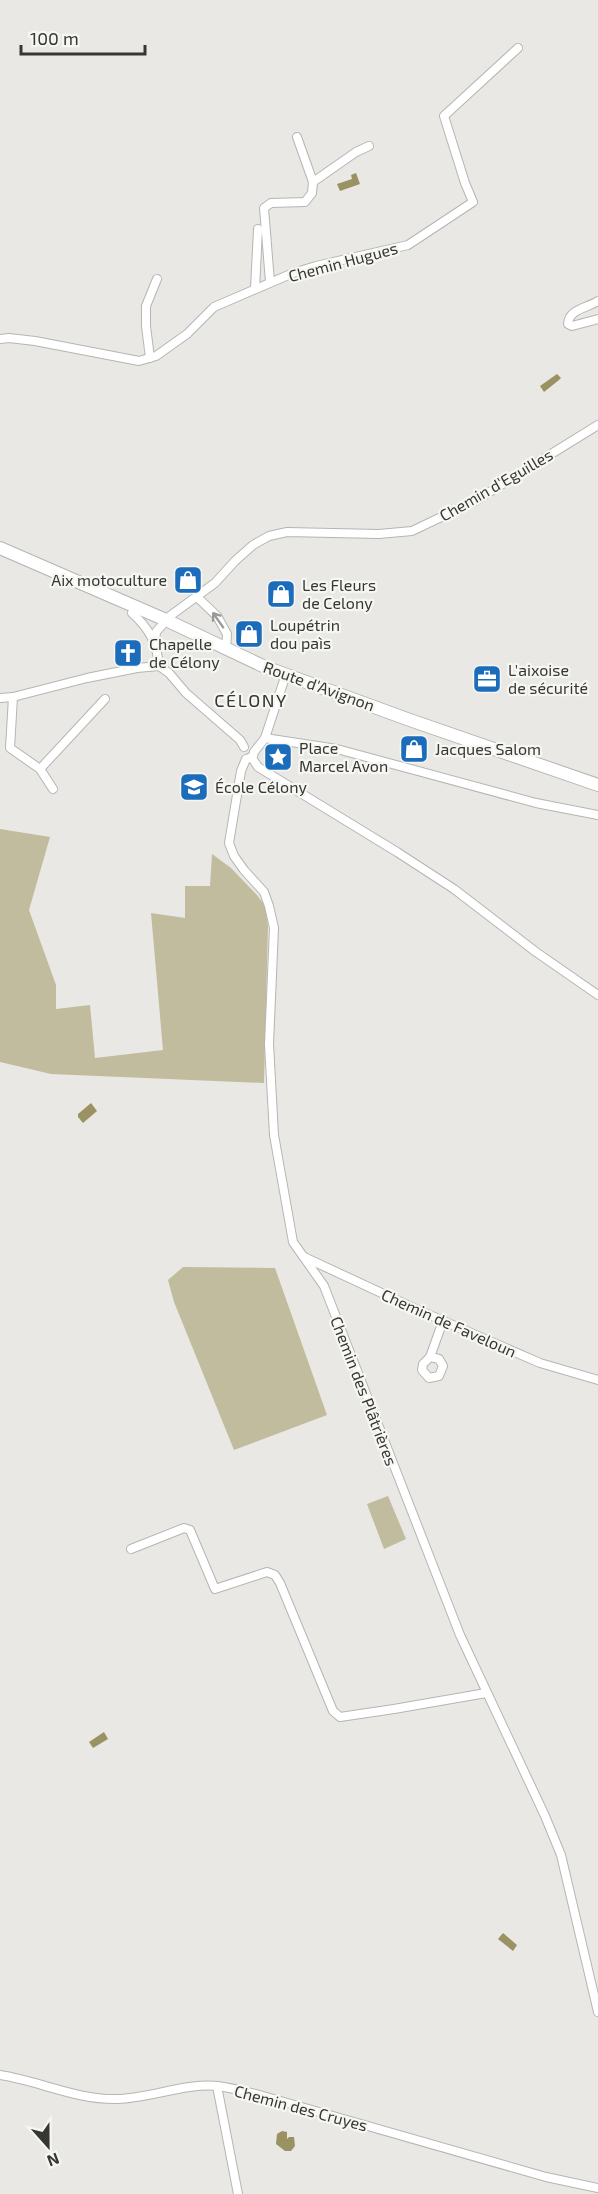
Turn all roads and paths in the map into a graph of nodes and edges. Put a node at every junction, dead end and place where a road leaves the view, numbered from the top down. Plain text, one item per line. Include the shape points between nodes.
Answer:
1 (518, 48) dead end
2 (297, 137) dead end
3 (369, 146) dead end
4 (314, 182) junction
5 (258, 229) dead end
6 (157, 279) dead end
7 (270, 282) junction
8 (255, 289) junction
9 (598, 302) edge
10 (598, 319) edge
11 (0, 339) edge
12 (150, 358) junction
13 (598, 425) edge
14 (0, 548) edge
15 (35, 564) junction
16 (197, 597) junction
17 (132, 613) junction
18 (163, 623) junction
19 (154, 641) junction
20 (226, 649) junction
21 (159, 666) junction
22 (285, 677) junction
23 (13, 697) junction
24 (0, 698) edge
25 (105, 699) dead end
26 (265, 738) junction
27 (10, 748) junction
28 (0, 750) edge
29 (251, 756) junction
30 (40, 769) junction
31 (598, 785) edge
32 (53, 789) dead end
33 (598, 815) edge
34 (598, 995) edge
35 (303, 1257) junction
36 (443, 1321) junction
37 (430, 1357) dead end
38 (598, 1380) edge
39 (130, 1549) dead end
40 (486, 1693) junction
41 (598, 2012) edge
42 (0, 2075) edge
43 (217, 2086) junction
44 (598, 2188) edge
45 (238, 2194) edge

1 - 7 street, Chemin Hugues via 444,116 473,202 408,245 316,266
2 - 4 street
3 - 4 street
4 - 7 street via 305,202 271,203 264,208
5 - 8 street
6 - 12 street via 146,306
7 - 8 street, Chemin Hugues
8 - 12 street, Chemin Hugues via 214,307 187,334
9 - 10 street via 572,313 568,324
11 - 12 street via 35,341 139,361
13 - 16 street, Chemin d'Eguilles via 476,501 412,531 287,532 269,536 253,545
14 - 15 main road, Route d'Avignon
15 - 17 main road, Route d'Avignon
15 - 18 main road, Route d'Avignon
16 - 18 street, Chemin d'Eguilles
20 -> 16 street via 227,634 217,616
17 - 18 main road, Route d'Avignon
17 - 19 street
18 - 19 street
18 - 20 main road, Route d'Avignon
18 - 22 main road, Route d'Avignon via 245,666
19 - 21 street
20 - 22 main road, Route d'Avignon
21 - 23 street via 87,678
21 - 29 street via 240,740 244,747 241,755
22 - 26 street
22 - 31 main road, Route d'Avignon
23 - 24 street
23 - 27 street
25 - 30 street
26 - 29 street
26 - 33 street via 337,749 536,803
27 - 28 street
27 - 30 street
29 - 34 street via 258,767 454,889
29 - 35 street, Chemin des Plâtrières via 241,771 229,843 234,856 264,892 274,928 269,1044 274,1135 293,1242
30 - 32 street
35 - 36 street, Chemin de Faveloun
35 - 40 street, Chemin des Plâtrières via 324,1286
36 - 37 street
36 - 38 street, Chemin de Faveloun via 540,1363
39 - 40 street via 184,1528 190,1530 214,1589 267,1572 275,1575 333,1711 340,1717
40 - 41 street, Chemin des Plâtrières via 561,1855
42 - 43 street, Chemin des Cruyes via 64,2092 115,2099
43 - 44 street, Chemin des Cruyes via 546,2178
43 - 45 street

